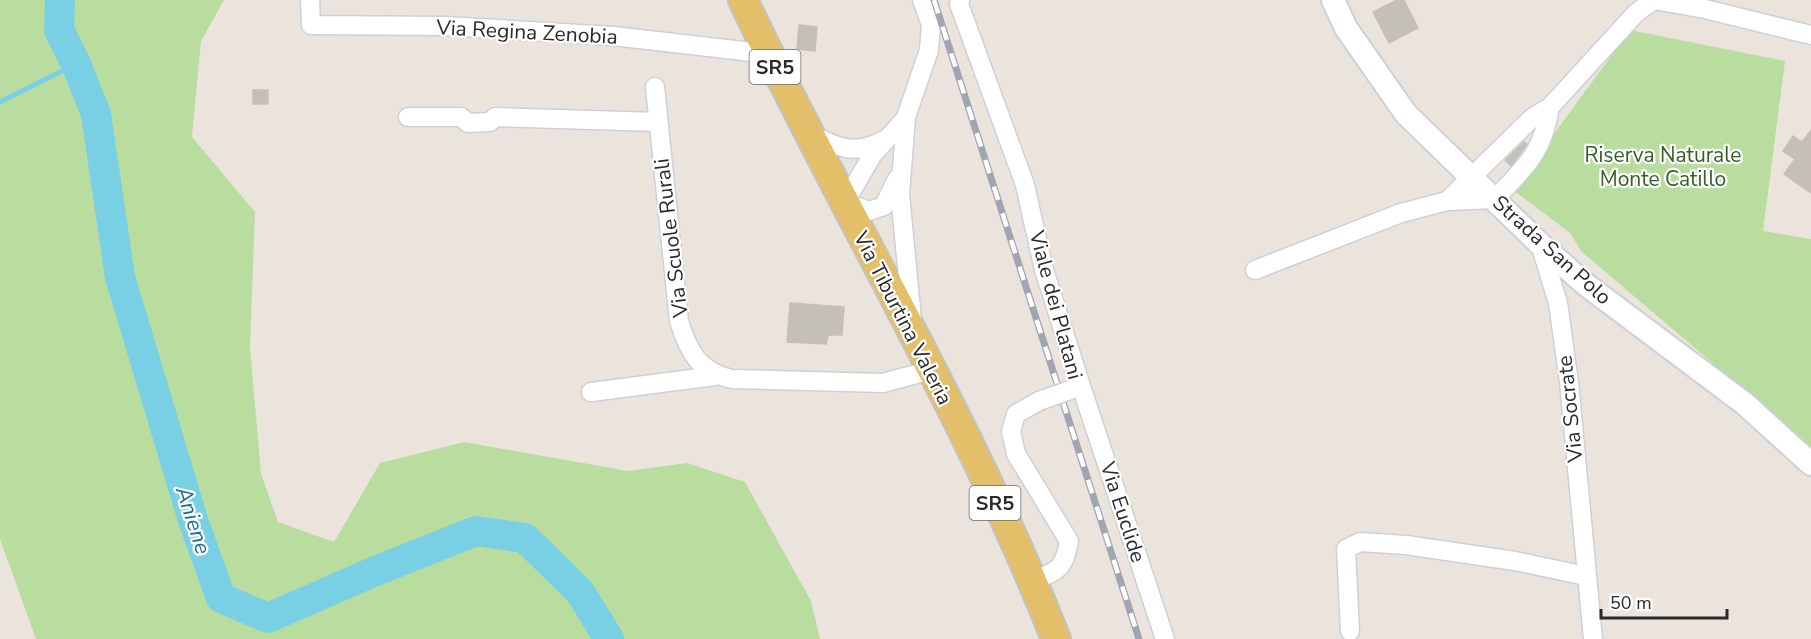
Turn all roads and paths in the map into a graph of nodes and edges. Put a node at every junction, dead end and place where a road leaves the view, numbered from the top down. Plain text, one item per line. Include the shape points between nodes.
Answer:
1 (310, 0) edge
2 (743, 0) edge
3 (922, 0) edge
4 (960, 0) edge
5 (1333, 0) edge
6 (1811, 35) edge
7 (769, 54) junction
8 (655, 87) dead end
9 (1550, 107) junction
10 (408, 117) dead end
11 (906, 117) junction
12 (658, 122) junction
13 (810, 133) junction
14 (888, 138) junction
15 (901, 169) junction
16 (1473, 177) junction
17 (1494, 199) junction
18 (1448, 201) junction
19 (845, 202) junction
20 (1540, 244) junction
21 (1255, 270) dead end
22 (914, 337) junction
23 (931, 369) junction
24 (715, 376) junction
25 (1077, 388) junction
26 (591, 392) dead end
27 (1811, 464) edge
28 (1586, 576) junction
29 (1033, 581) junction
30 (1350, 631) dead end
31 (1056, 639) edge
32 (1165, 639) edge
33 (1593, 639) edge

1 - 7 street, Via Regina Zenobia via 311,25 446,26 613,36
2 - 7 main road, Via Tiburtina Valeria / SR5
3 - 11 street via 932,25 929,50
4 - 25 street, Viale dei Platani via 1025,185
5 - 16 street, Strada San Polo via 1346,28 1406,114
6 - 9 street via 1654,0 1636,13
7 - 13 main road, Via Tiburtina Valeria / SR5
8 - 12 street, Via Scuole Rurali
9 - 16 street via 1532,118
9 - 17 street via 1546,134 1529,164
10 - 12 street via 461,117 468,123 490,122 495,117
11 - 14 street
11 - 15 street
12 - 24 street, Via Scuole Rurali via 679,321 693,356
13 - 14 street via 837,148 874,146
13 - 19 main road, Via Tiburtina Valeria / SR5
14 - 19 street via 873,154
15 - 19 street via 884,206 869,211
15 - 22 street via 904,251
16 - 17 street, Strada San Polo
16 - 18 street
17 - 18 street
17 - 20 street, Strada San Polo
18 - 21 street via 1401,213
19 - 22 main road, Via Tiburtina Valeria / SR5
20 - 27 street, Strada San Polo via 1585,284 1745,404
20 - 28 street, Via Socrate via 1558,303 1569,382
22 - 23 main road, Via Tiburtina Valeria / SR5
23 - 24 street via 883,383
23 - 29 main road, Via Tiburtina Valeria / SR5
24 - 26 street
25 - 29 street, Viale dei Platani, bridge via 1016,414 1011,431 1016,454 1069,541 1065,562 1056,571
25 - 32 street, Via Euclide
28 - 30 street via 1515,561 1360,542 1346,549
28 - 33 street, Via Socrate
29 - 31 main road, Via Tiburtina Valeria / SR5

